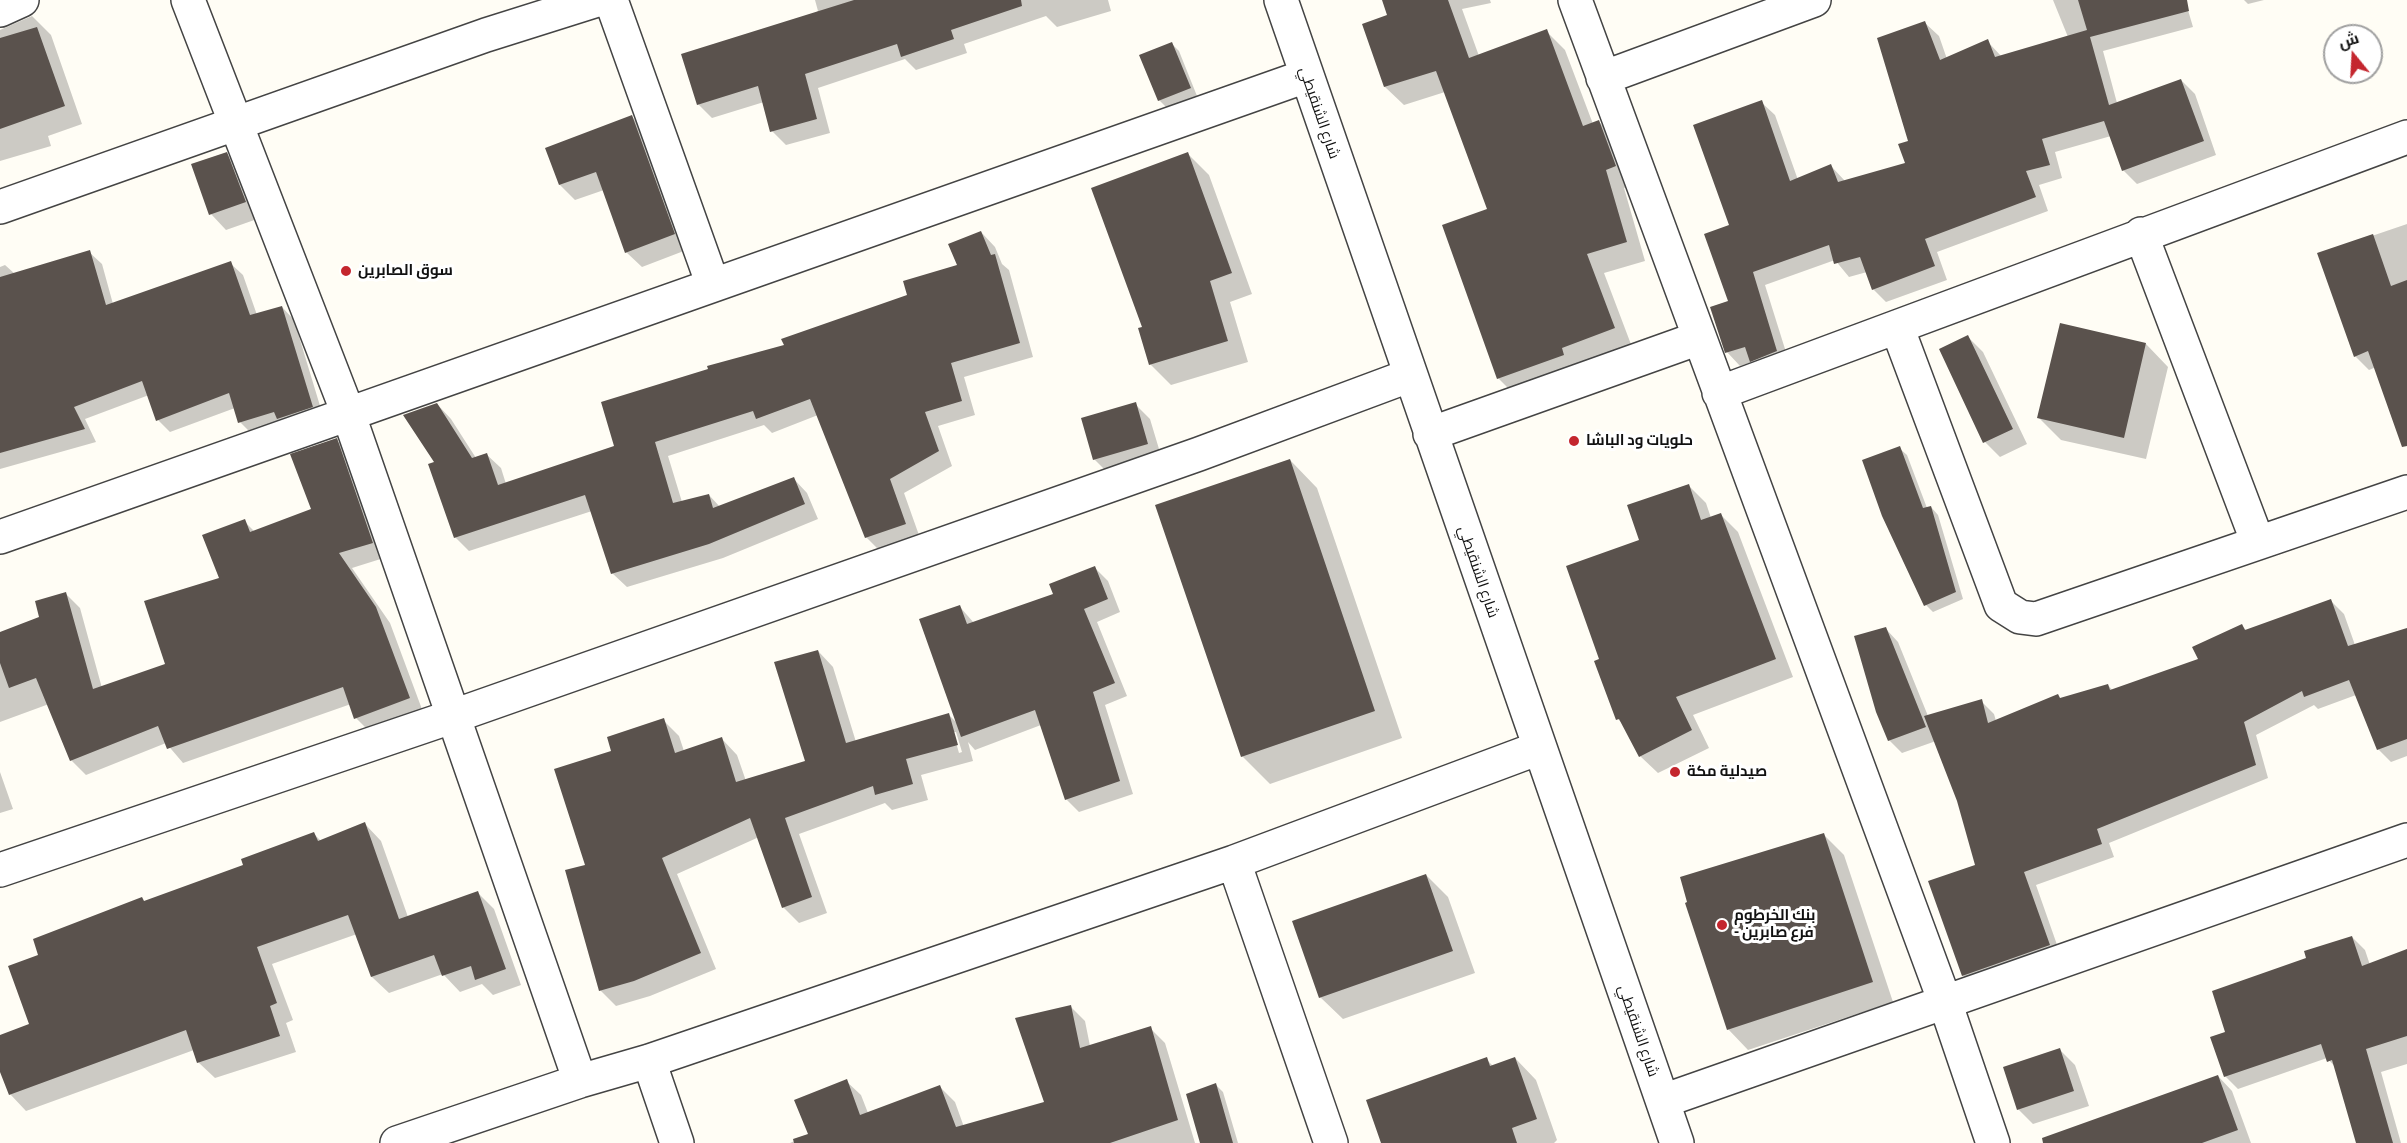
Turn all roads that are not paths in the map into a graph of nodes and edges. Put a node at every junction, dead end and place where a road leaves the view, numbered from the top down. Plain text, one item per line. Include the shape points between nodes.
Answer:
1 (22, 0) edge
2 (188, 0) edge
3 (597, 0) edge
4 (611, 0) edge
5 (1281, 0) edge
6 (1575, 0) edge
7 (1814, 0) edge
8 (0, 10) edge
9 (1306, 76) junction
10 (1603, 78) junction
11 (236, 125) junction
12 (2407, 137) edge
13 (0, 207) edge
14 (2141, 234) junction
15 (712, 285) junction
16 (1897, 327) junction
17 (1699, 338) junction
18 (1411, 375) junction
19 (1719, 393) junction
20 (348, 413) junction
21 (1430, 434) junction
22 (2407, 492) edge
23 (0, 537) edge
24 (2258, 543) junction
25 (454, 716) junction
26 (1539, 748) junction
27 (2407, 840) edge
28 (1234, 862) junction
29 (0, 870) edge
30 (1945, 1002) junction
31 (649, 1061) junction
32 (580, 1081) junction
33 (1663, 1101) junction
34 (397, 1143) edge
35 (677, 1143) edge
36 (1330, 1143) edge
37 (1677, 1143) edge
38 (1993, 1143) edge

1 - 8 street
2 - 11 street
3 - 11 street via 486,35
4 - 15 street
5 - 9 street, شارع الشنقيطي
6 - 10 street
7 - 10 street
9 - 15 street
9 - 18 street, شارع الشنقيطي
10 - 17 street
11 - 13 street
11 - 20 street
12 - 14 street
14 - 16 street
14 - 24 street
15 - 20 street
16 - 19 street
16 - 24 street via 2001,605 2020,617 2037,619
17 - 19 street
17 - 21 street
18 - 21 street, شارع الشنقيطي
18 - 25 street via 1199,454
19 - 30 street
20 - 23 street
20 - 25 street
21 - 26 street, شارع الشنقيطي
22 - 24 street
25 - 29 street
25 - 32 street
26 - 28 street
26 - 33 street, شارع الشنقيطي
27 - 30 street
28 - 31 street
28 - 36 street
30 - 33 street
30 - 38 street
31 - 32 street
31 - 35 street
32 - 34 street
33 - 37 street, شارع الشنقيطي

